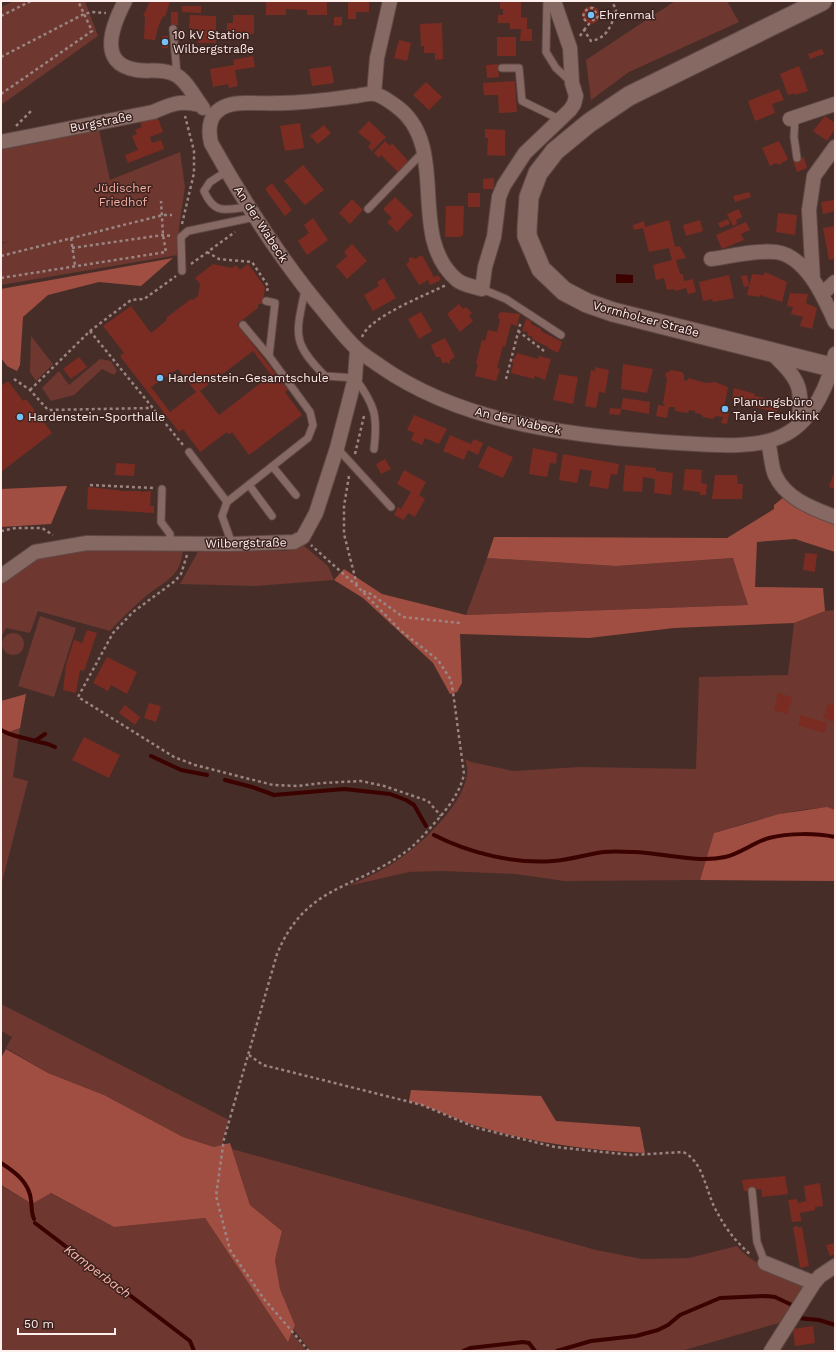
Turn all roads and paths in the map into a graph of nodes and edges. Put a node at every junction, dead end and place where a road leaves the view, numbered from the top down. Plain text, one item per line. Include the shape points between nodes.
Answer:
1 (31, 1) edge
2 (78, 1) edge
3 (125, 1) edge
4 (390, 1) edge
5 (612, 1) edge
6 (822, 1) edge
7 (552, 2) edge
8 (84, 14) junction
9 (119, 14) junction
10 (1, 16) edge
11 (592, 16) dead end
12 (173, 29) dead end
13 (584, 30) junction
14 (570, 48) junction
15 (1, 57) edge
16 (502, 68) dead end
17 (177, 76) junction
18 (572, 83) junction
19 (1, 94) edge
20 (374, 94) junction
21 (185, 101) junction
22 (200, 104) junction
23 (835, 104) edge
24 (792, 118) joint
25 (559, 119) junction
26 (211, 120) junction
27 (1, 142) edge
28 (835, 148) edge
29 (424, 151) junction
30 (798, 158) dead end
31 (227, 171) junction
32 (162, 201) dead end
33 (368, 209) dead end
34 (252, 212) junction
35 (163, 215) junction
36 (172, 215) dead end
37 (163, 235) junction
38 (182, 237) junction
39 (71, 238) junction
40 (220, 242) dead end
41 (72, 248) junction
42 (207, 252) junction
43 (1, 256) edge
44 (711, 259) dead end
45 (75, 266) junction
46 (182, 271) junction
47 (1, 278) edge
48 (458, 280) junction
49 (813, 280) junction
50 (835, 282) edge
51 (305, 289) junction
52 (482, 289) junction
53 (823, 293) junction
54 (266, 301) joint
55 (524, 310) junction
56 (835, 322) edge
57 (243, 325) dead end
58 (90, 331) junction
59 (518, 331) junction
60 (561, 335) dead end
61 (357, 350) junction
62 (769, 350) junction
63 (544, 351) dead end
64 (269, 356) junction
65 (834, 363) edge
66 (355, 378) junction
67 (14, 379) dead end
68 (506, 379) dead end
69 (30, 390) junction
70 (152, 408) junction
71 (798, 425) junction
72 (768, 442) junction
73 (337, 448) junction
74 (374, 449) dead end
75 (189, 452) joint
76 (273, 467) junction
77 (90, 485) dead end
78 (248, 485) junction
79 (162, 489) joint
80 (296, 495) dead end
81 (227, 502) junction
82 (391, 507) dead end
83 (272, 516) dead end
84 (835, 517) edge
85 (1, 531) edge
86 (303, 537) junction
87 (170, 542) junction
88 (190, 543) junction
89 (232, 544) junction
90 (69, 545) junction
91 (1, 576) edge
92 (363, 591) junction
93 (460, 623) dead end
94 (441, 816) junction
95 (249, 1055) junction
96 (752, 1192) dead end
97 (766, 1263) junction
98 (835, 1266) edge
99 (814, 1283) junction
100 (309, 1351) edge
101 (771, 1351) edge

1 - 10 path
2 - 8 path
3 - 9 street
4 - 20 street via 376,58
5 - 13 path via 616,10 610,28 591,41
6 - 62 main road, Vormholzer Straße via 617,103 555,151 538,173 529,197 527,228 530,243 541,269 564,291 613,312
7 - 14 street
7 - 18 lane via 546,52 556,68
8 - 9 path
8 - 15 path
8 - 19 path via 92,31
9 - 17 street via 110,45 121,63 137,70 164,71
11 - 13 path via 593,19 595,14 590,13 588,16 591,20 596,20 598,16 593,8 584,12 583,18 589,24
12 - 17 lane
13 - 14 path
14 - 18 street
16 - 25 lane via 519,68 522,101
17 - 22 street
18 - 25 street via 576,96 574,104
20 - 26 street via 302,102 231,103 219,108
20 - 29 street via 386,98 416,126
21 - 22 street, Burgstraße
21 - 27 street, Burgstraße via 152,112
21 - 38 path via 184,119 194,151 194,173 182,223
22 - 26 street
23 - 24 street
24 - 30 lane
25 - 52 street via 525,153 504,185
26 - 31 street, An der Wabeck via 211,143
28 - 49 street via 814,176 809,210
29 - 33 lane
29 - 48 street via 438,256
31 - 34 street, An der Wabeck
31 - 34 lane via 210,182 204,192 209,203 220,210
32 - 35 path
34 - 38 lane via 188,231
34 - 51 street, An der Wabeck
35 - 36 path
35 - 37 path
35 - 39 path
37 - 38 path
37 - 41 path
37 - 45 path via 166,252
38 - 46 lane
39 - 41 path
39 - 43 path
40 - 42 path
41 - 45 path
42 - 46 path
42 - 54 path via 219,259 252,262 268,286
44 - 49 street via 776,252 794,258
45 - 47 path
46 - 58 path via 144,299 131,300
48 - 52 street
48 - 61 path via 394,310 364,331
49 - 53 street
50 - 53 street
51 - 61 street, An der Wabeck
51 - 66 lane via 299,318 298,340 308,358 325,376
52 - 55 lane
53 - 56 street
54 - 64 lane via 275,303
55 - 59 path
55 - 60 lane
57 - 64 lane
58 - 69 path
58 - 70 path
59 - 63 path
59 - 68 path
61 - 66 street, Wilbergstraße
61 - 72 street, An der Wabeck via 400,380 483,415 586,436 710,445
62 - 65 main road, Vormholzer Straße
62 - 71 street via 792,373 797,382 802,402
64 - 76 lane via 310,412 313,426 308,438
65 - 71 street, An der Wabeck via 817,402
66 - 73 street, Wilbergstraße
66 - 74 lane via 369,396 375,410
67 - 69 path
69 - 70 path via 48,410
70 - 75 path
71 - 72 street, An der Wabeck via 787,434
72 - 84 street via 775,474 782,487 791,497
73 - 82 lane
73 - 86 street, Wilbergstraße via 316,513
75 - 81 lane
76 - 78 lane
76 - 80 lane
77 - 79 path
78 - 81 lane
78 - 83 lane
79 - 87 lane via 162,522 170,534
81 - 89 lane via 222,516
85 - 90 path via 42,528
86 - 89 street, Wilbergstraße via 294,542
86 - 92 path
87 - 88 street, Wilbergstraße
87 - 90 street, Wilbergstraße
88 - 89 street, Wilbergstraße
88 - 94 path via 181,574 167,589 132,612 113,633 78,697 160,750 195,765 273,785 298,786 361,781 428,801
90 - 91 street, Wilbergstraße via 35,552
92 - 93 path via 403,617
92 - 94 path via 401,631 438,660 451,680 464,774 455,798
94 - 95 path via 405,852 383,866 331,891 297,918 285,935 278,954
95 - 97 path via 263,1065 422,1105 477,1128 555,1147 632,1155 683,1152 688,1154 697,1164 716,1211 727,1228 742,1247
95 - 100 path via 224,1139 216,1196 230,1250 264,1299
96 - 97 lane via 757,1242
97 - 99 street
98 - 99 street
99 - 101 street

